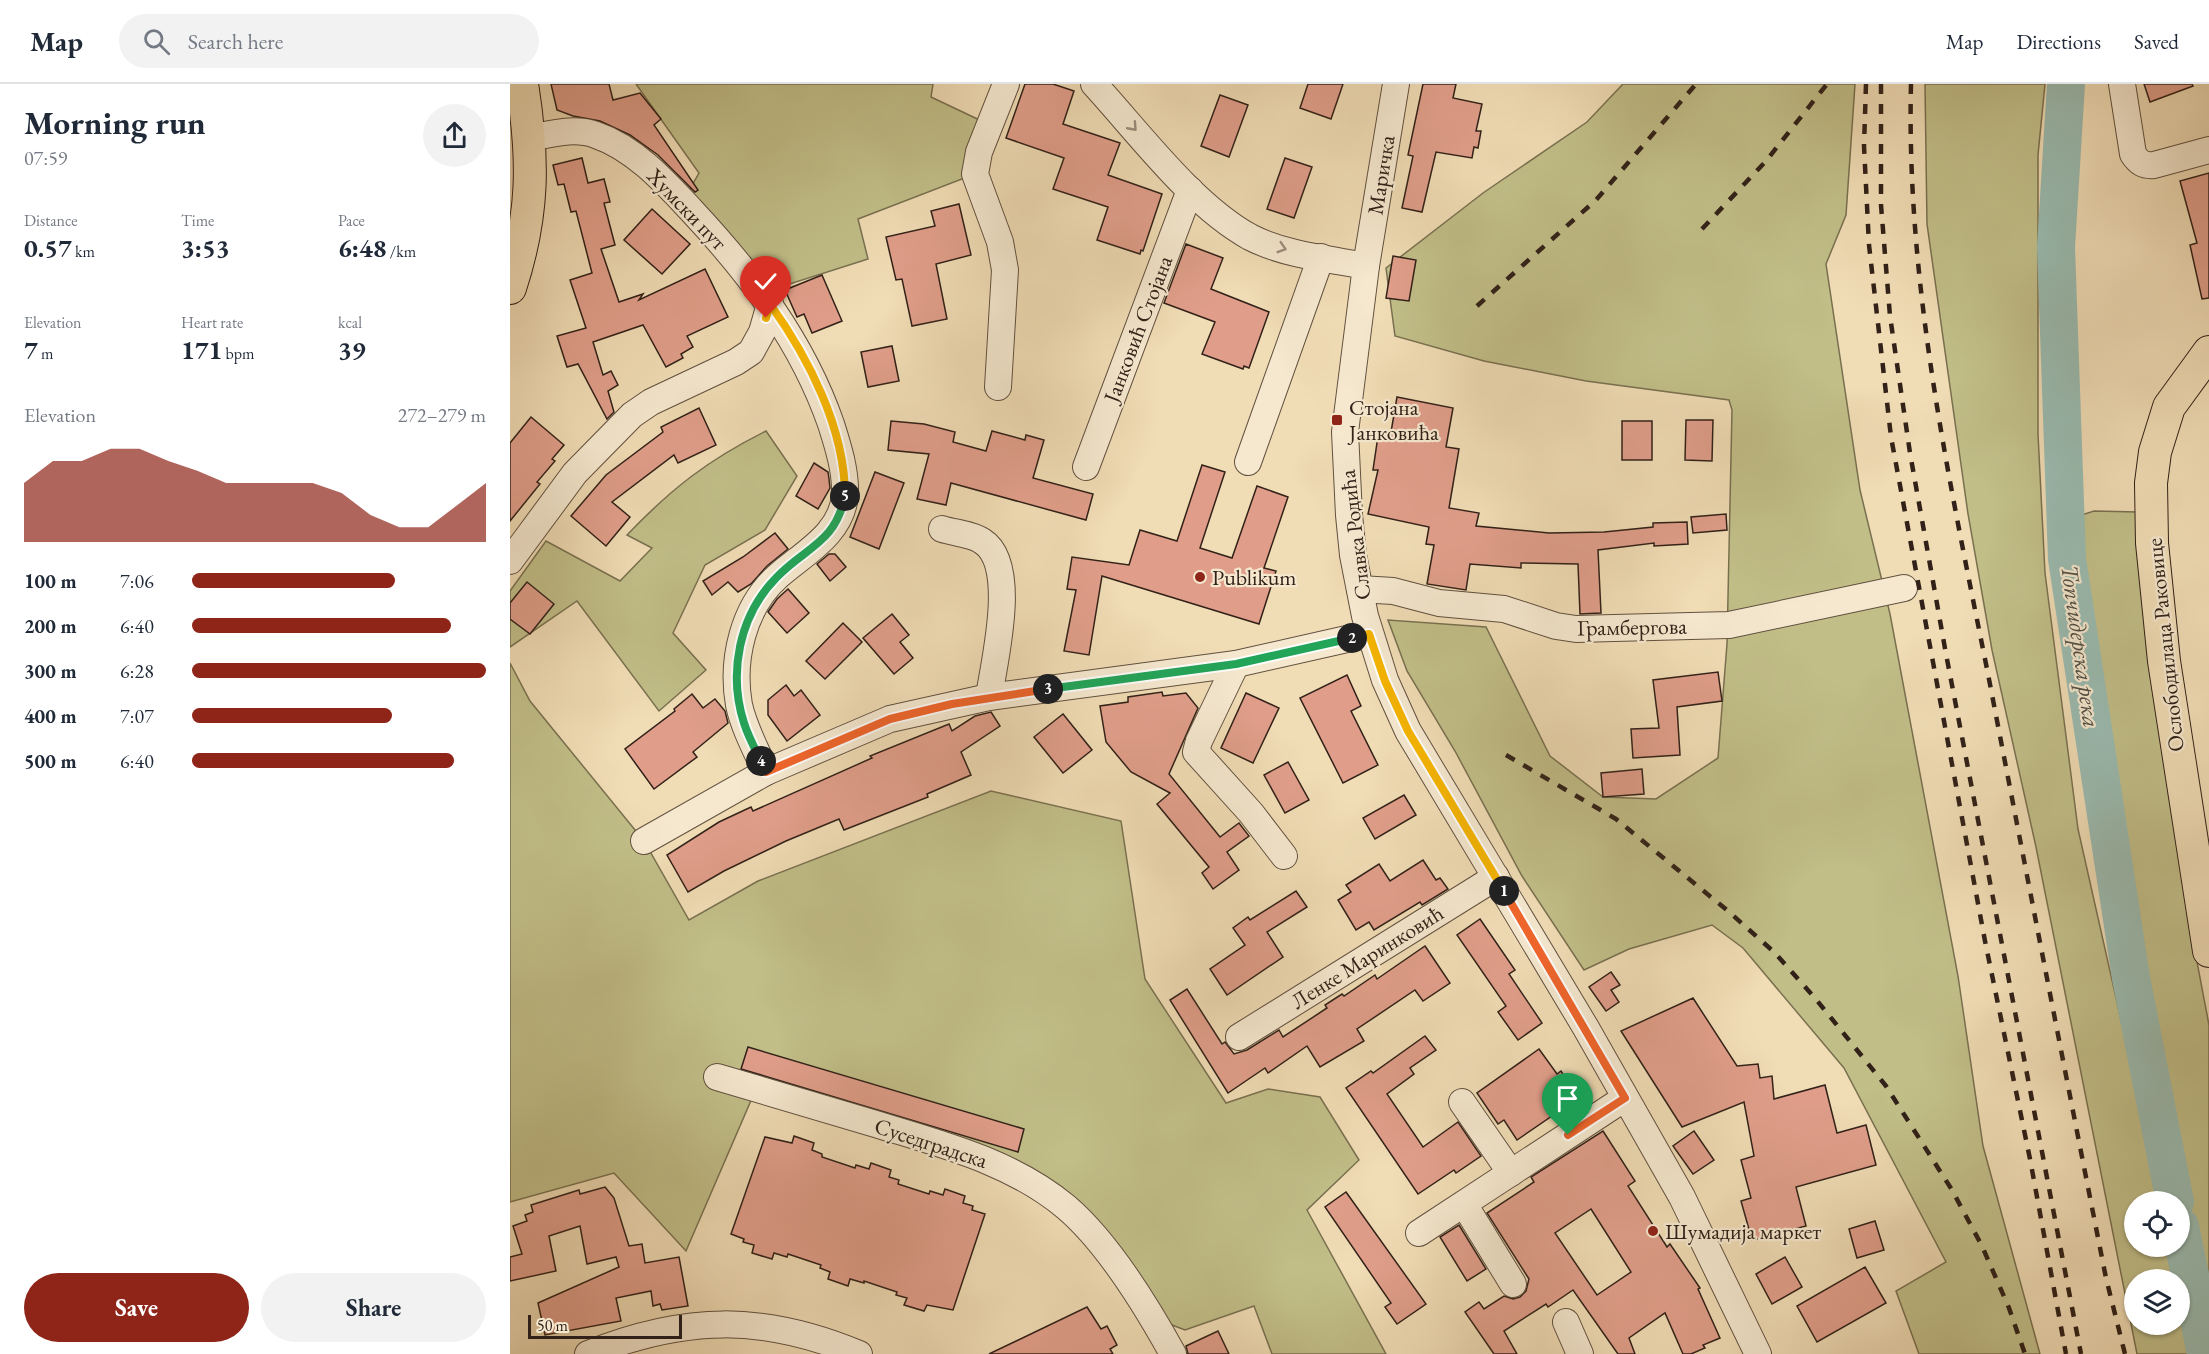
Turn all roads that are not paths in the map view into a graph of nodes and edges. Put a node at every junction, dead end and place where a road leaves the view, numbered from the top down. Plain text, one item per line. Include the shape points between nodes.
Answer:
1 (522, 84) edge
2 (1006, 84) edge
3 (1094, 84) edge
4 (1396, 84) edge
5 (2122, 84) edge
6 (530, 138) junction
7 (2209, 150) edge
8 (1190, 190) junction
9 (1321, 258) junction
10 (1365, 266) junction
11 (510, 288) edge
12 (770, 304) junction
13 (2209, 352) edge
14 (998, 387) dead end
15 (1248, 462) dead end
16 (1086, 467) dead end
17 (942, 529) dead end
18 (510, 561) edge
19 (1904, 588) dead end
20 (1360, 589) junction
21 (1369, 634) junction
22 (1236, 664) junction
23 (989, 698) junction
24 (766, 772) junction
25 (644, 841) dead end
26 (1284, 856) dead end
27 (1496, 877) junction
28 (2208, 946) edge
29 (1239, 1036) dead end
30 (717, 1077) dead end
31 (1625, 1098) junction
32 (1462, 1102) dead end
33 (1511, 1173) junction
34 (1464, 1204) junction
35 (1419, 1233) dead end
36 (1513, 1284) dead end
37 (1566, 1322) dead end
38 (666, 1343) edge
39 (588, 1354) edge
40 (859, 1354) edge
41 (1173, 1354) edge
42 (1580, 1354) edge
43 (1758, 1354) edge

1 - 6 main road
2 - 14 street via 979,152 975,174 1000,242 1005,270
3 -> 8 street
4 - 10 street, Маричка
5 - 7 street via 2133,154 2138,161 2145,166 2154,165
6 - 11 main road via 528,220
6 - 12 street, Хумски пут via 579,130 624,148 716,237
8 -> 9 street via 1252,237
8 - 16 street, Јанковић Стојана
9 - 10 street
9 - 15 street
10 - 20 street, Славка Родића via 1345,432 1349,515
12 - 18 street via 751,352 632,415 575,474
12 - 24 street, Хумски пут via 818,387 840,454 845,496 840,513 823,540 776,577 757,601 741,640 737,658 739,704
13 - 28 main road, Ослободилаца Раковице via 2169,407 2155,452 2151,483 2152,543 2164,661
17 - 23 street via 982,540 999,562 1003,598
19 - 20 street, Грамбергова via 1729,625 1576,629 1504,609 1439,603 1404,592
20 - 21 street, Славка Родића
21 - 22 street
21 - 27 street, Славка Родића via 1408,731
22 - 23 street
22 - 26 street via 1196,752
23 - 24 street via 890,719
24 - 25 street
27 - 29 street, Ленке Маринковић
27 - 31 street, Славка Родића
30 - 41 street, Суседградска via 976,1155 1020,1178 1065,1206 1084,1225 1139,1299
31 - 33 street
31 - 43 street, Славка Родића via 1682,1197
32 - 33 street
33 - 34 street
34 - 35 street
34 - 36 street
37 - 42 street
38 - 39 street
38 - 40 street via 709,1324 754,1325 806,1334

